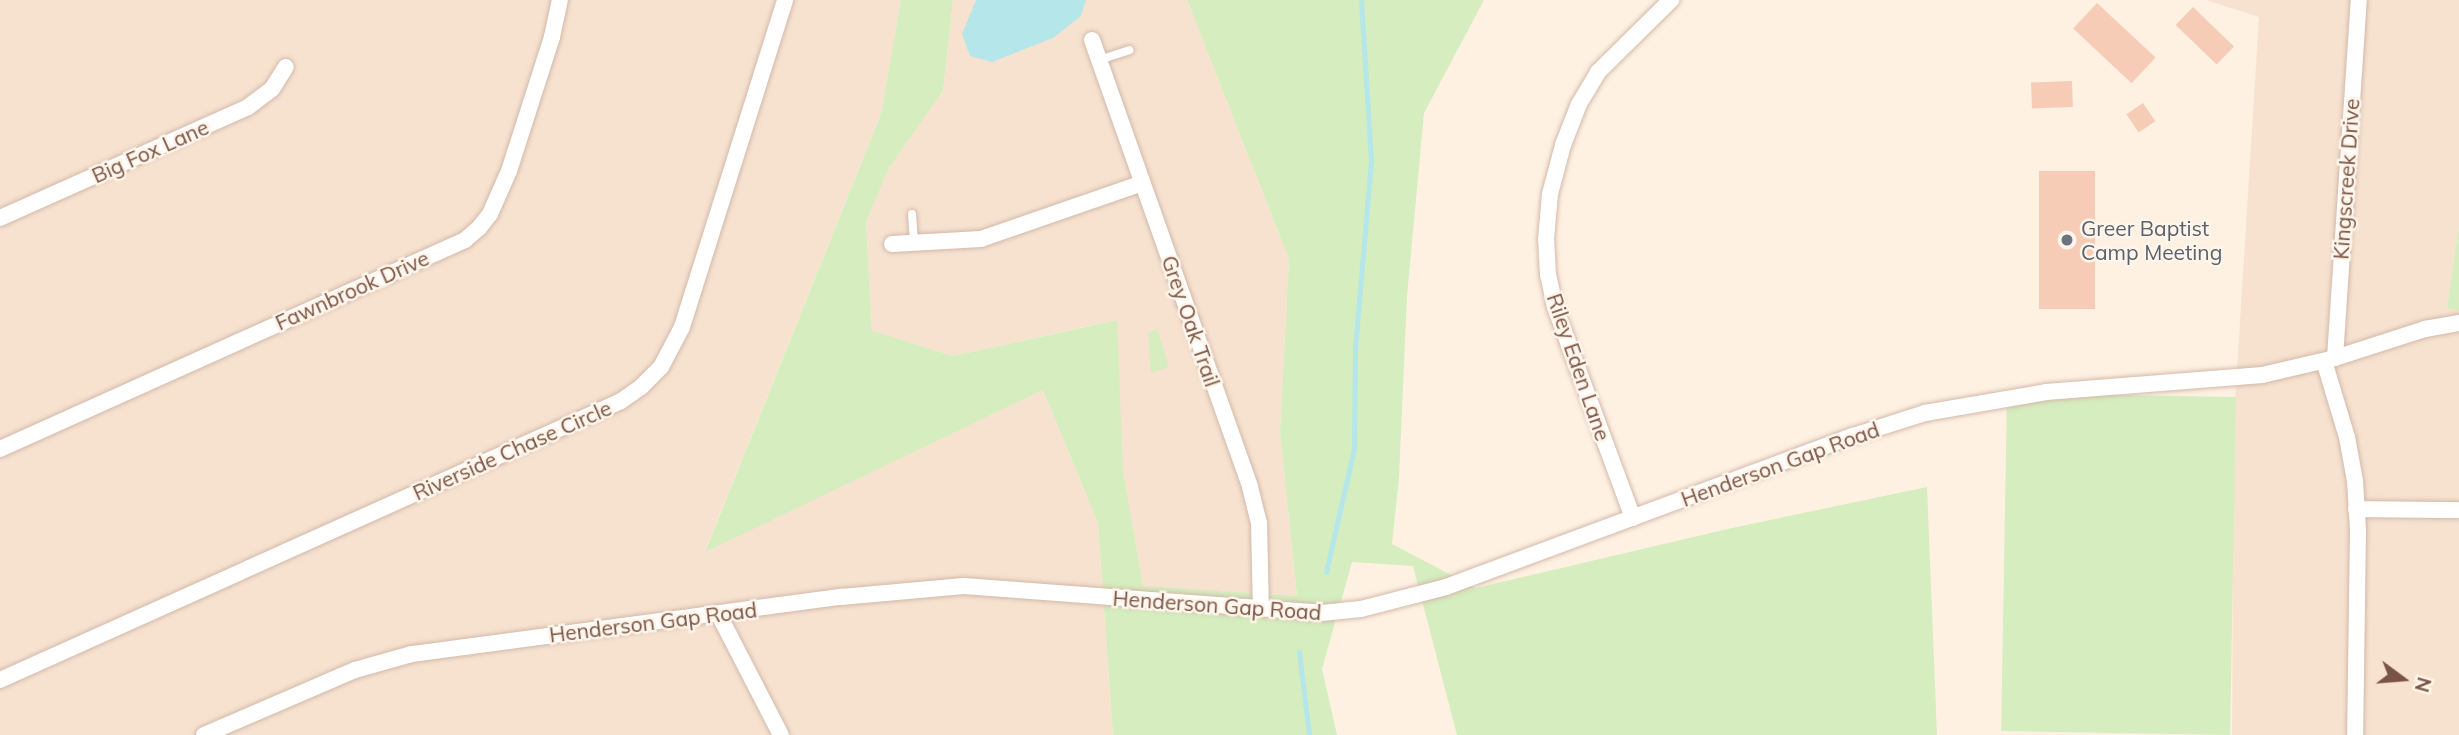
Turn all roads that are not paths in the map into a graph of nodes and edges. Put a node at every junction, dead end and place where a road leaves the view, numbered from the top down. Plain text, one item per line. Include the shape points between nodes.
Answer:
1 (560, 0) edge
2 (785, 0) edge
3 (1671, 0) edge
4 (2359, 0) edge
5 (1093, 40) dead end
6 (1129, 50) dead end
7 (1099, 60) junction
8 (286, 67) dead end
9 (1143, 183) junction
10 (912, 214) dead end
11 (0, 218) edge
12 (914, 243) junction
13 (892, 244) dead end
14 (2459, 323) edge
15 (2330, 359) junction
16 (0, 449) edge
17 (2356, 509) junction
18 (2459, 510) edge
19 (1633, 518) junction
20 (1261, 608) junction
21 (719, 615) junction
22 (0, 680) edge
23 (204, 735) edge
24 (781, 735) edge
25 (2355, 735) edge

1 - 16 street, Fawnbrook Drive via 509,172 490,214 472,234
2 - 22 street, Riverside Chase Circle via 682,327 661,368 641,387 621,401
3 - 19 street, Riley Eden Lane via 1598,72 1563,145 1549,205 1548,275 1555,307
4 - 15 street, Kingscreek Drive
5 - 7 street, Grey Oak Trail
6 - 7 lane
7 - 9 street, Grey Oak Trail
8 - 11 street, Big Fox Lane via 272,89 248,107
9 - 12 street via 981,239
9 - 20 street, Grey Oak Trail via 1250,486 1259,523
10 - 12 lane
12 - 13 street
14 - 15 street, Henderson Gap Road
15 - 17 street, Kingscreek Drive
15 - 19 street, Henderson Gap Road via 2262,375 2046,392 1924,413
17 - 18 street
17 - 25 street, Kingscreek Drive
19 - 20 street, Henderson Gap Road via 1404,600 1321,613
20 - 21 street, Henderson Gap Road via 964,586 841,597
21 - 23 street, Henderson Gap Road via 412,654 355,670
21 - 24 street

